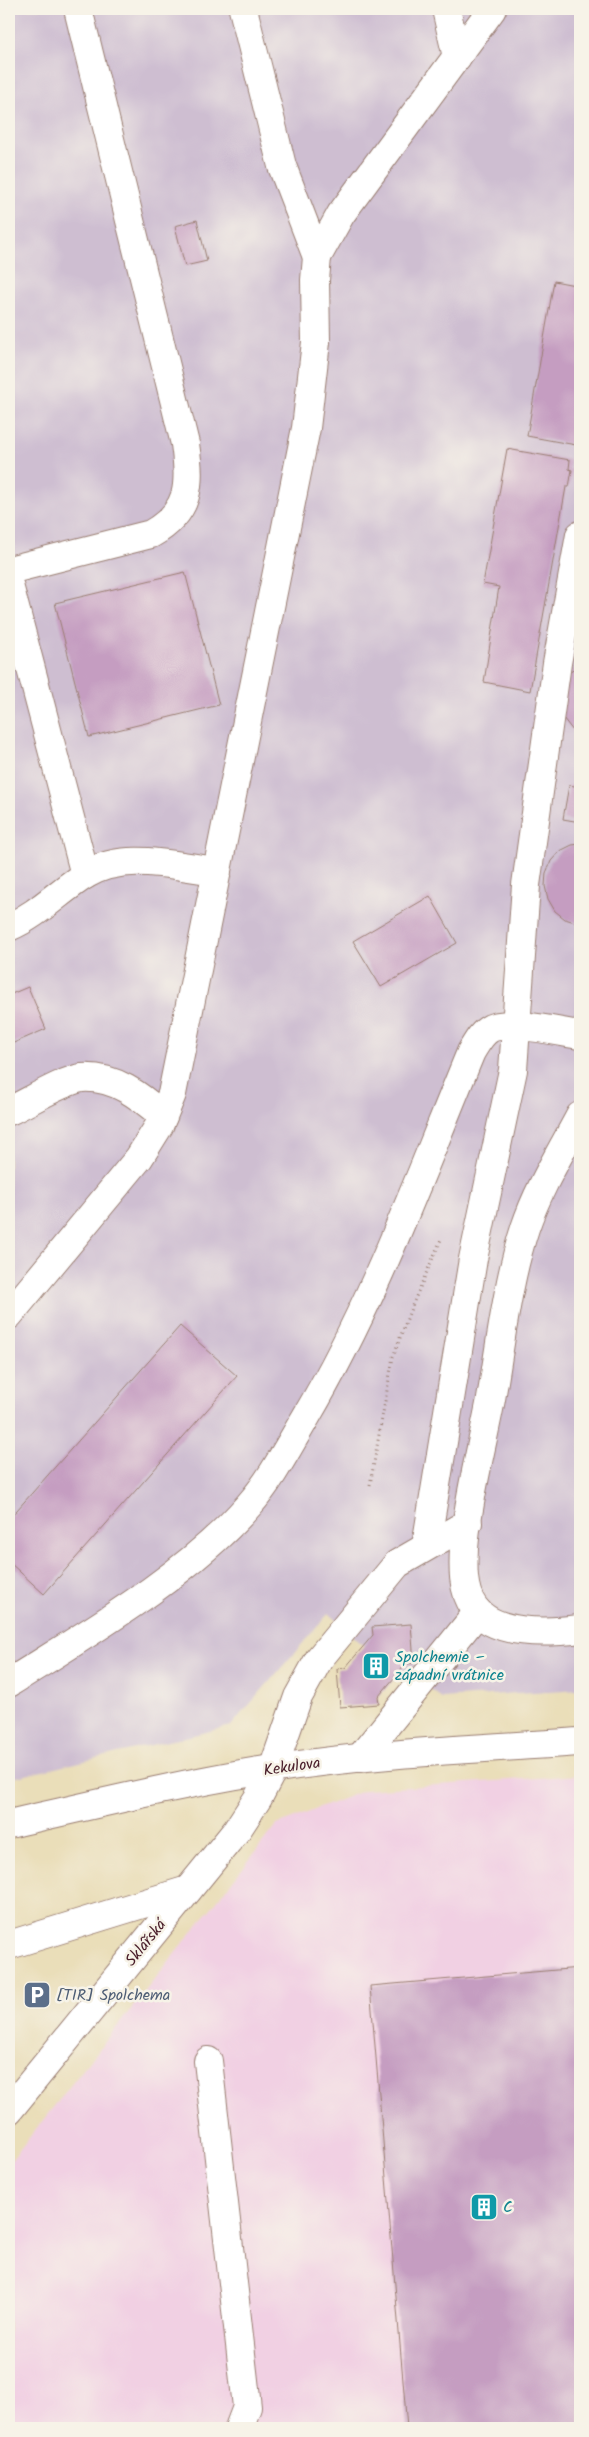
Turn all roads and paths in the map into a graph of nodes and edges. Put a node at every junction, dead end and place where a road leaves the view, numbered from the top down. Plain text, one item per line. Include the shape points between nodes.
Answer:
1 (78, 9) edge
2 (243, 9) edge
3 (446, 9) edge
4 (492, 9) edge
5 (457, 56) junction
6 (317, 257) junction
7 (580, 535) edge
8 (9, 570) edge
9 (9, 585) edge
10 (217, 871) junction
11 (85, 875) junction
12 (9, 928) edge
13 (514, 1026) junction
14 (580, 1036) edge
15 (9, 1111) edge
16 (163, 1116) junction
17 (580, 1116) edge
18 (445, 1230) dead end
19 (9, 1315) edge
20 (370, 1485) dead end
21 (468, 1523) junction
22 (426, 1546) junction
23 (478, 1612) junction
24 (580, 1630) edge
25 (9, 1683) edge
26 (580, 1742) edge
27 (360, 1758) junction
28 (273, 1769) junction
29 (9, 1824) edge
30 (188, 1890) junction
31 (9, 1945) edge
32 (208, 2061) dead end
33 (9, 2110) edge
34 (239, 2428) edge

1 - 8 street via 184,444 188,483 185,500 176,515 151,534
2 - 6 street via 282,166
3 - 5 street
4 - 5 street
5 - 6 street via 341,214
6 - 10 street via 316,342 306,428
7 - 13 street via 557,663 528,876
9 - 11 street
10 - 11 street via 133,861 107,865
10 - 16 street via 172,1094
11 - 12 street via 48,905
13 - 14 street
13 - 22 street via 513,1070 474,1259
13 - 25 street via 489,1029 471,1052 349,1340 277,1467 250,1504 224,1532 156,1586
15 - 16 street via 82,1078 120,1084
16 - 19 street via 139,1158
17 - 21 street via 543,1188 518,1249
18 - 20 path via 393,1357
21 - 22 street, Sklářská
21 - 23 street via 464,1572 466,1590
22 - 28 street, Sklářská via 398,1564 319,1659 298,1697
23 - 24 street via 502,1626 516,1629 538,1632
23 - 27 street
26 - 27 street, Kekulova
27 - 28 street, Kekulova
28 - 29 street, Kekulova via 180,1785
28 - 30 street, Sklářská via 237,1830
30 - 31 street
30 - 33 street, Sklářská
32 - 34 street via 247,2408

